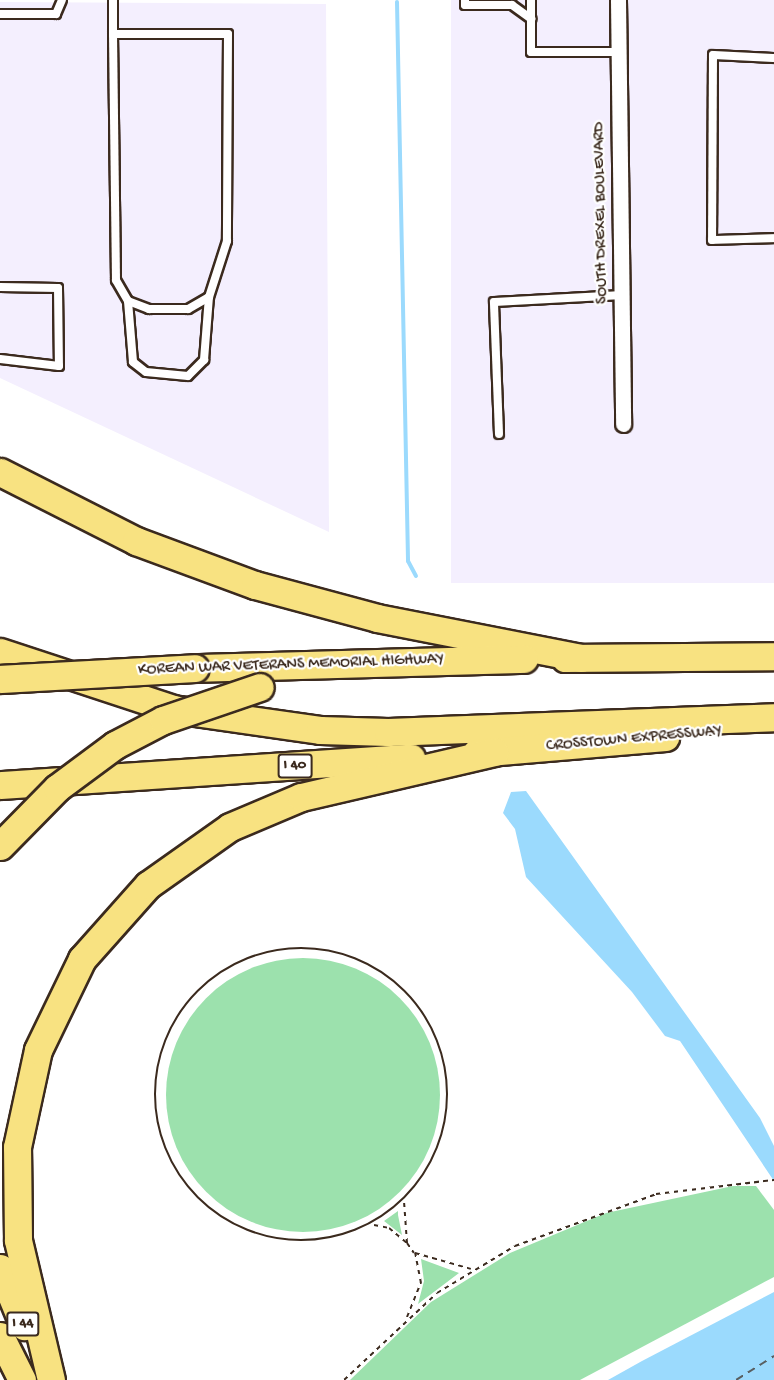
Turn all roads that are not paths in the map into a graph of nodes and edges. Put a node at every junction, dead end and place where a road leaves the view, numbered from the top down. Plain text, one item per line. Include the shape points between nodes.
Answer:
1 (63, 0) edge
2 (113, 0) edge
3 (531, 0) edge
4 (618, 0) edge
5 (465, 3) edge
6 (0, 14) edge
7 (531, 19) junction
8 (113, 34) junction
9 (617, 52) junction
10 (774, 58) edge
11 (774, 238) edge
12 (0, 287) edge
13 (623, 295) junction
14 (209, 297) junction
15 (128, 301) junction
16 (0, 360) edge
17 (623, 424) dead end
18 (499, 434) dead end
19 (0, 472) edge
20 (0, 652) edge
21 (774, 656) edge
22 (581, 658) junction
23 (397, 660) junction
24 (0, 679) edge
25 (774, 717) edge
26 (774, 729) edge
27 (495, 752) junction
28 (0, 785) edge
29 (0, 846) edge
30 (0, 1268) edge
31 (0, 1336) edge
32 (22, 1380) edge
33 (46, 1380) edge
34 (51, 1380) edge

1 - 6 lane via 56,14
2 - 8 lane
3 - 7 lane
4 - 9 street, SOUTH DREXEL BOULEVARD
5 - 7 lane via 512,5
7 - 9 lane via 531,52
8 - 14 lane via 228,34 227,241
8 - 15 lane via 116,280
9 - 13 street, SOUTH DREXEL BOULEVARD
10 - 11 lane via 713,55 712,240
12 - 16 lane via 58,288 59,366
13 - 17 street, SOUTH DREXEL BOULEVARD
13 - 18 lane via 495,302
14 - 15 lane via 188,309 149,309
14 - 15 lane via 204,360 188,376 146,372 133,362
19 - 22 highway via 136,541 281,593
20 - 25 highway via 173,709 320,730 388,732
21 - 22 highway
22 - 23 highway, KOREAN WAR VETERANS MEMORIAL HIGHWAY
23 - 24 highway, KOREAN WAR VETERANS MEMORIAL HIGHWAY, bridge
23 - 29 highway, bridge via 260,687 183,712 115,745 57,788
26 - 27 highway, CROSSTOWN EXPRESSWAY / I 40
27 - 28 highway, I 40
27 - 34 highway via 301,796 230,827 148,885 82,959 38,1050 15,1170 21,1258
30 - 33 highway, I 44
31 - 32 highway

